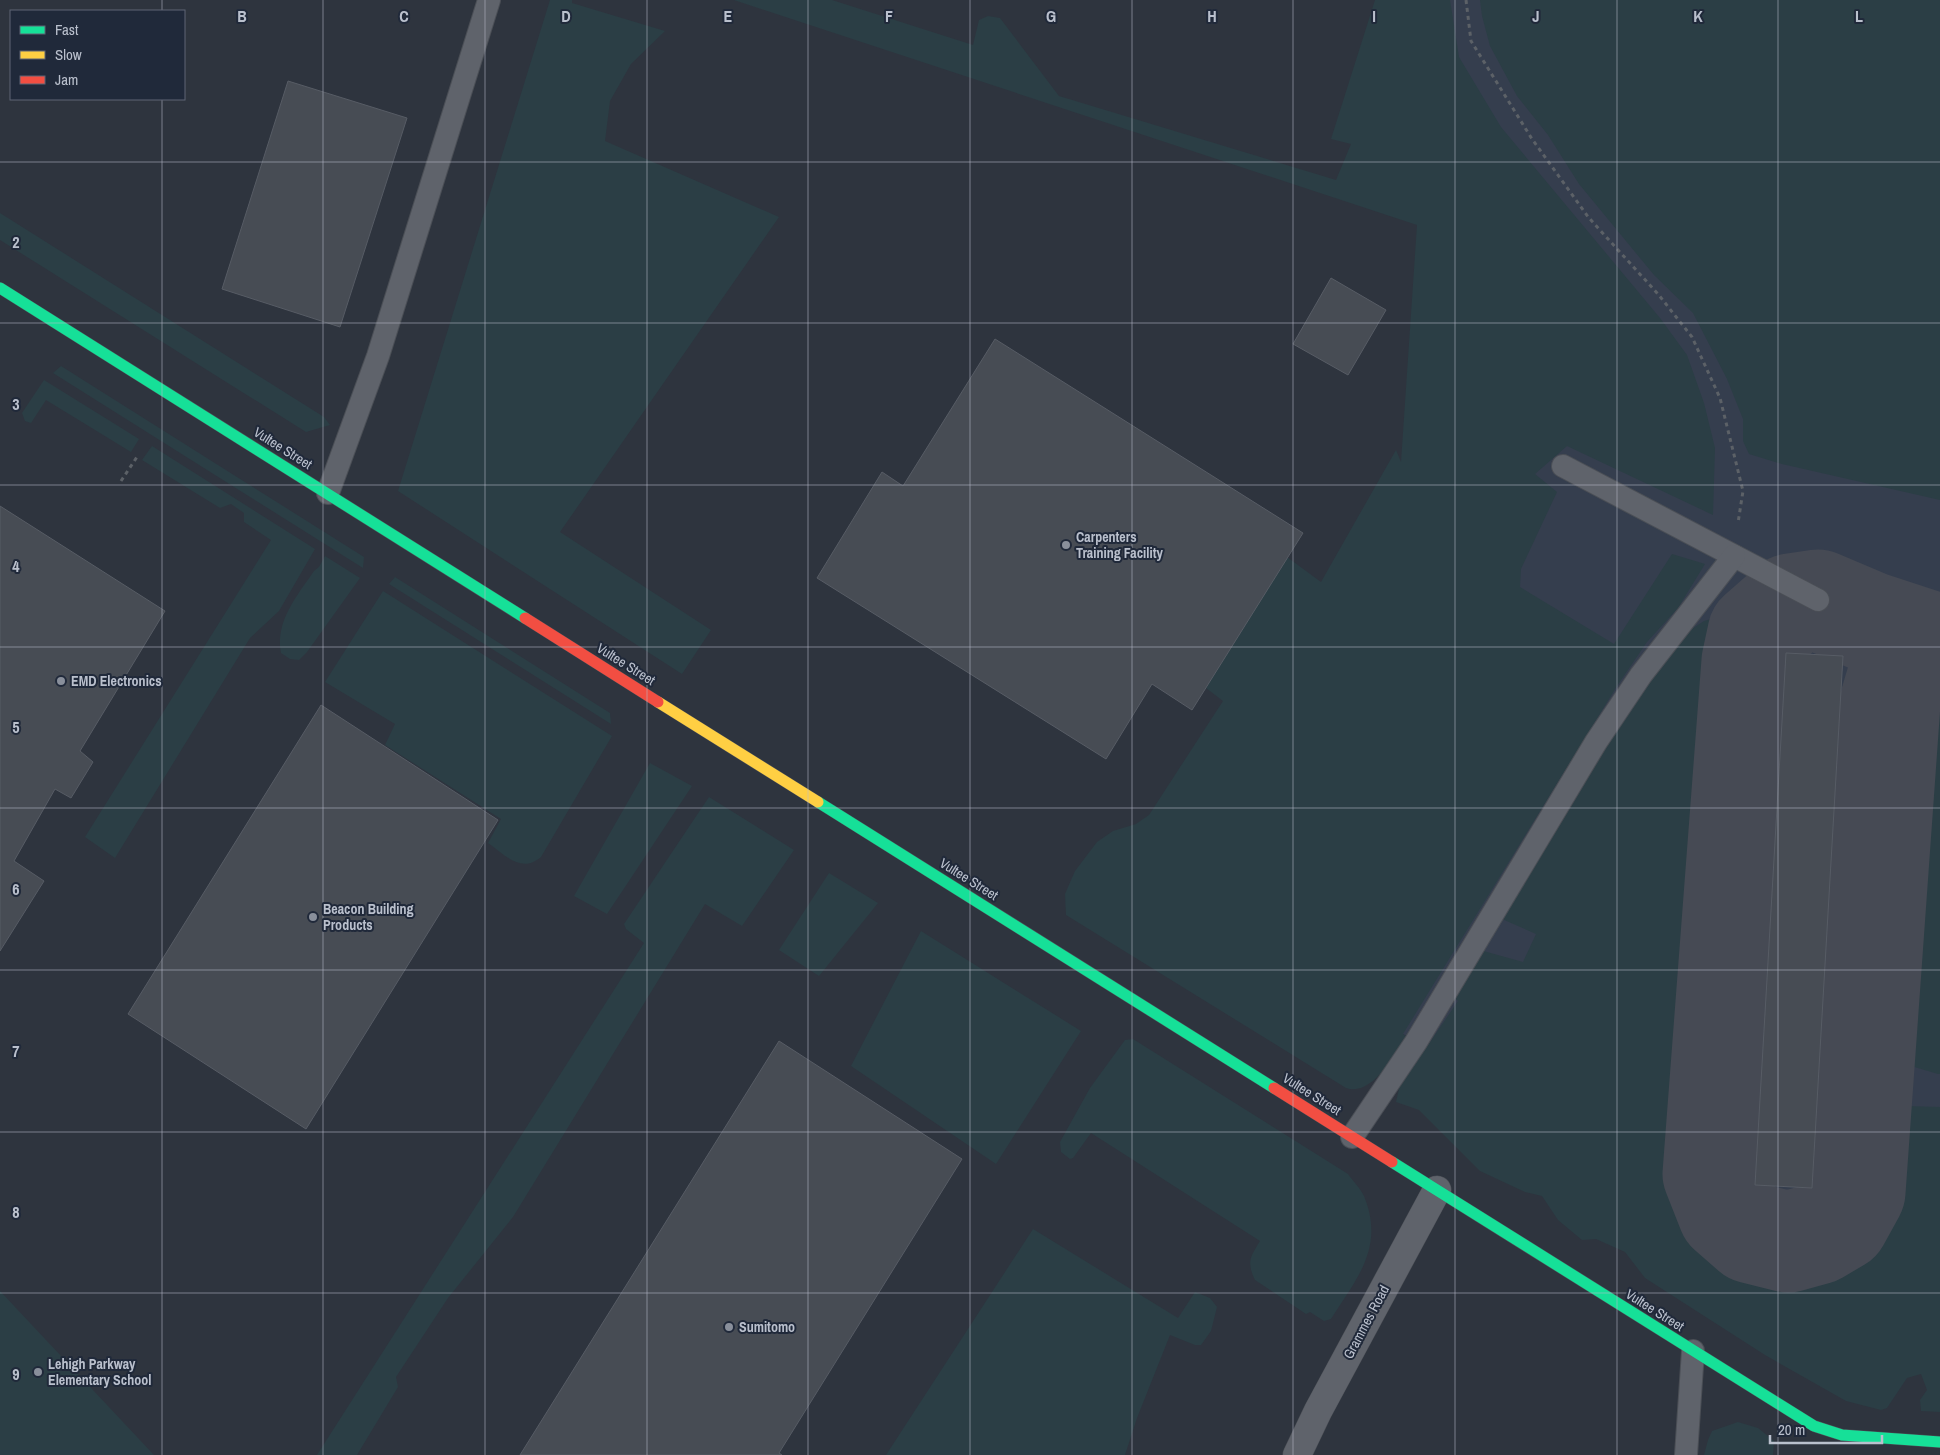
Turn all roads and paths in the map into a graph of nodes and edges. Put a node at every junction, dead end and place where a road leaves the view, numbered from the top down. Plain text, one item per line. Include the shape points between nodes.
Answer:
1 (489, 0) edge
2 (1466, 0) edge
3 (0, 288) edge
4 (137, 457) dead end
5 (1563, 466) dead end
6 (121, 482) dead end
7 (328, 493) junction
8 (1734, 556) junction
9 (1818, 600) dead end
10 (1352, 1137) junction
11 (1437, 1190) junction
12 (1693, 1352) junction
13 (1940, 1442) edge
14 (1298, 1455) edge
15 (1686, 1455) edge

1 - 7 lane via 378,356
2 - 8 path via 1471,41 1532,139 1589,218 1692,337 1720,398 1742,491
3 - 7 street, Vultee Street
4 - 6 path
5 - 8 lane
7 - 10 street, Vultee Street
8 - 9 lane
8 - 10 lane via 1641,675 1596,742 1416,1042
10 - 11 street, Vultee Street
11 - 12 street, Vultee Street
11 - 14 street, Grammes Road via 1318,1411
12 - 13 street, Vultee Street via 1814,1426 1842,1435
12 - 15 lane

